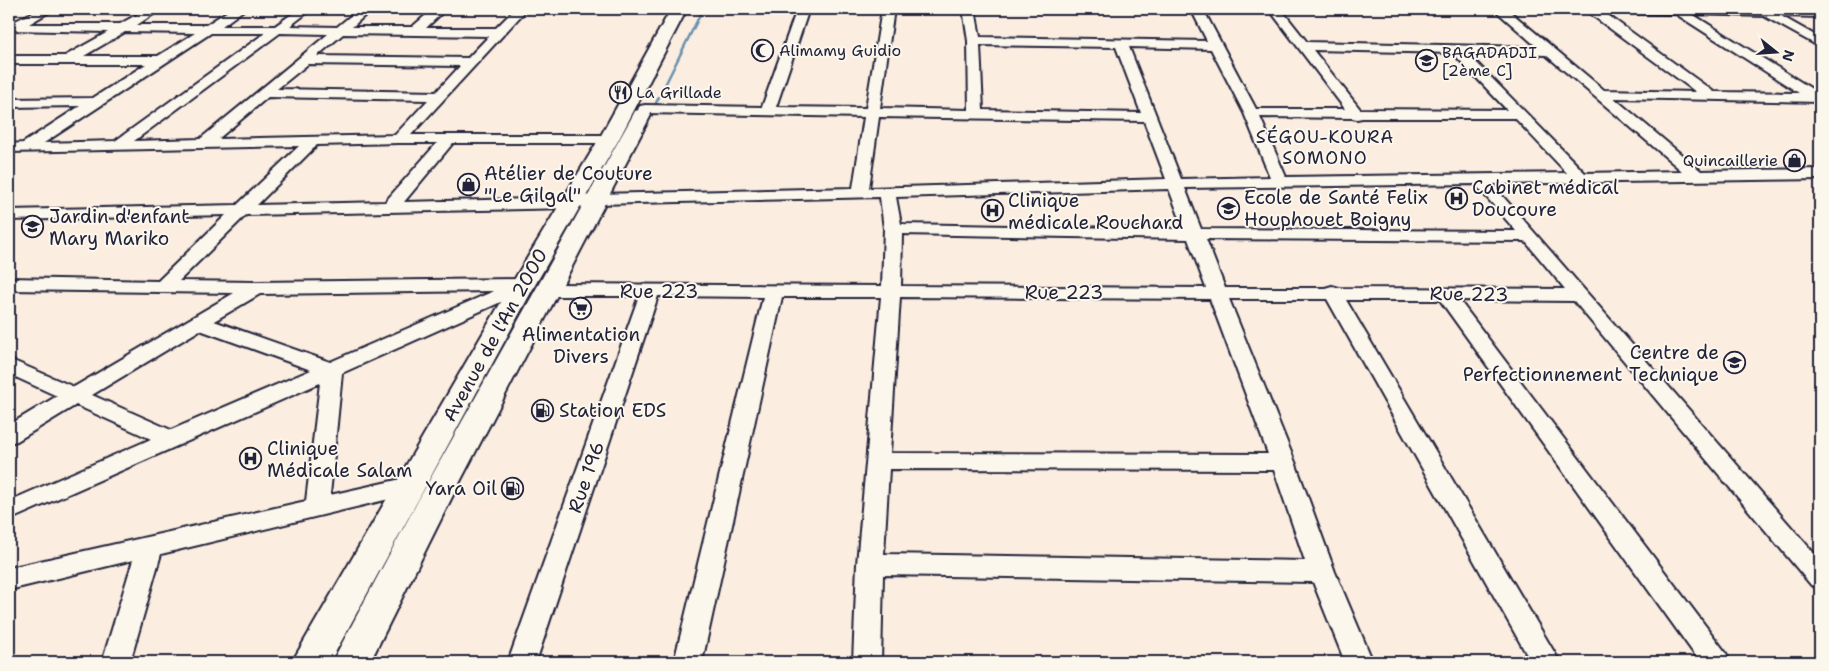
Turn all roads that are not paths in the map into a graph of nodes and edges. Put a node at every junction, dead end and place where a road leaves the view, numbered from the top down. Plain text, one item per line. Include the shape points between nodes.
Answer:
1 (48, 9) edge
2 (155, 9) edge
3 (239, 9) edge
4 (306, 9) edge
5 (366, 9) edge
6 (440, 9) edge
7 (521, 9) edge
8 (680, 9) edge
9 (697, 9) edge
10 (803, 9) edge
11 (888, 9) edge
12 (969, 9) edge
13 (1197, 9) edge
14 (1275, 9) edge
15 (1500, 9) edge
16 (1586, 9) edge
17 (1592, 9) edge
18 (1677, 10) edge
19 (1762, 10) edge
20 (1820, 13) edge
21 (10, 28) edge
22 (122, 28) junction
23 (208, 29) junction
24 (277, 30) junction
25 (340, 30) junction
26 (414, 31) junction
27 (500, 32) junction
28 (974, 41) junction
29 (1820, 43) edge
30 (1121, 44) junction
31 (1216, 45) junction
32 (1304, 46) junction
33 (1456, 49) junction
34 (1550, 51) junction
35 (9, 60) edge
36 (68, 60) junction
37 (160, 60) junction
38 (305, 60) junction
39 (470, 62) junction
40 (265, 93) junction
41 (1601, 94) junction
42 (442, 96) junction
43 (1712, 96) junction
44 (1818, 99) edge
45 (95, 102) junction
46 (9, 103) edge
47 (645, 109) junction
48 (767, 111) junction
49 (873, 112) junction
50 (1251, 113) junction
51 (976, 114) junction
52 (1357, 114) junction
53 (1520, 114) junction
54 (1150, 117) junction
55 (400, 139) junction
56 (448, 139) junction
57 (609, 139) junction
58 (313, 141) junction
59 (204, 143) junction
60 (120, 144) junction
61 (27, 147) junction
62 (9, 148) edge
63 (9, 159) edge
64 (1820, 174) edge
65 (1696, 175) junction
66 (1580, 176) junction
67 (1478, 178) junction
68 (1280, 182) junction
69 (1174, 183) junction
70 (860, 192) junction
71 (887, 192) junction
72 (598, 199) junction
73 (570, 203) junction
74 (390, 207) junction
75 (242, 210) junction
76 (9, 215) edge
77 (893, 229) junction
78 (1195, 234) junction
79 (1530, 236) junction
80 (9, 284) edge
81 (35, 284) junction
82 (523, 285) junction
83 (163, 286) junction
84 (256, 288) junction
85 (549, 290) junction
86 (650, 291) junction
87 (774, 291) junction
88 (891, 292) junction
89 (1332, 292) junction
90 (1218, 293) junction
91 (1445, 294) junction
92 (1580, 295) junction
93 (9, 297) edge
94 (198, 322) junction
95 (9, 366) edge
96 (332, 370) junction
97 (75, 396) junction
98 (9, 435) edge
99 (172, 440) junction
100 (877, 461) junction
101 (1283, 462) junction
102 (410, 486) junction
103 (317, 507) junction
104 (9, 511) edge
105 (150, 546) junction
106 (870, 564) junction
107 (1322, 572) junction
108 (1820, 578) edge
109 (9, 580) edge
110 (116, 662) edge
111 (311, 662) edge
112 (351, 662) edge
113 (522, 662) edge
114 (688, 662) edge
115 (867, 662) edge
116 (1359, 662) edge
117 (1546, 662) edge
118 (1716, 662) edge

1 - 21 street
2 - 22 street
3 - 23 street
4 - 24 street
5 - 25 street
6 - 26 street
7 - 27 street
8 - 57 main road, Avenue de l'An 2000
9 - 47 main road, Avenue de l'An 2000
10 - 48 street
11 - 49 street
12 - 28 street
13 - 31 street
14 - 32 street
15 - 34 street
16 - 17 street
17 - 18 street
17 - 43 street
18 - 19 street
18 - 44 street
19 - 20 street
19 - 29 street
21 - 22 street
22 - 23 street
22 - 36 street
23 - 24 street
23 - 37 street
24 - 25 street
24 - 60 street
25 - 26 street
25 - 38 street
26 - 27 street
27 - 39 street
28 - 30 street
28 - 51 street
30 - 31 street
30 - 54 street
31 - 50 street
32 - 33 street
32 - 52 street
33 - 34 street
33 - 53 street
34 - 41 street
35 - 36 street
36 - 37 street
37 - 45 street
38 - 39 street
38 - 40 street
39 - 42 street
40 - 42 street
40 - 59 street
41 - 43 street
41 - 65 street
42 - 55 street
43 - 44 street
45 - 46 street
45 - 61 street
47 - 48 street
47 - 72 main road, Avenue de l'An 2000
48 - 49 street
49 - 51 street
49 - 70 street
50 - 52 street
50 - 68 street
51 - 54 street
52 - 53 street
53 - 66 street
54 - 69 street
55 - 56 street
55 - 58 street
56 - 57 street
56 - 74 street
57 - 73 main road, Avenue de l'An 2000
58 - 59 street
58 - 75 street
59 - 60 street
60 - 61 street
61 - 62 street
61 - 63 street
64 - 65 street
65 - 66 street
66 - 67 street
67 - 68 street
67 - 79 street
68 - 69 street
69 - 71 street
69 - 78 street
70 - 71 street
70 - 72 street
71 - 77 street
72 - 73 street
72 - 85 main road, Avenue de l'An 2000
73 - 74 street
73 - 82 main road, Avenue de l'An 2000
74 - 75 street
75 - 76 street
75 - 83 street
77 - 78 street
77 - 88 street
78 - 79 street
78 - 90 street
79 - 92 street
80 - 81 street
81 - 83 street
81 - 93 street
82 - 84 street
82 - 96 street
82 - 102 main road, Avenue de l'An 2000
83 - 84 street
84 - 94 street
85 - 86 street, Rue 223
85 - 112 main road, Avenue de l'An 2000
86 - 87 street, Rue 223
86 - 113 street, Rue 196
87 - 88 street, Rue 223
87 - 114 street
88 - 90 street, Rue 223
88 - 100 street
89 - 90 street, Rue 223
89 - 91 street, Rue 223
89 - 117 street
90 - 101 street
91 - 92 street, Rue 223
91 - 118 street
92 - 108 street
94 - 96 street
94 - 97 street
95 - 97 street
96 - 99 street
96 - 103 street
97 - 98 street
97 - 99 street
99 - 104 street
100 - 101 street
100 - 106 street
101 - 107 street
102 - 103 street
102 - 111 main road, Avenue de l'An 2000
103 - 105 street
105 - 109 street
105 - 110 street
106 - 107 street
106 - 115 street
107 - 116 street

